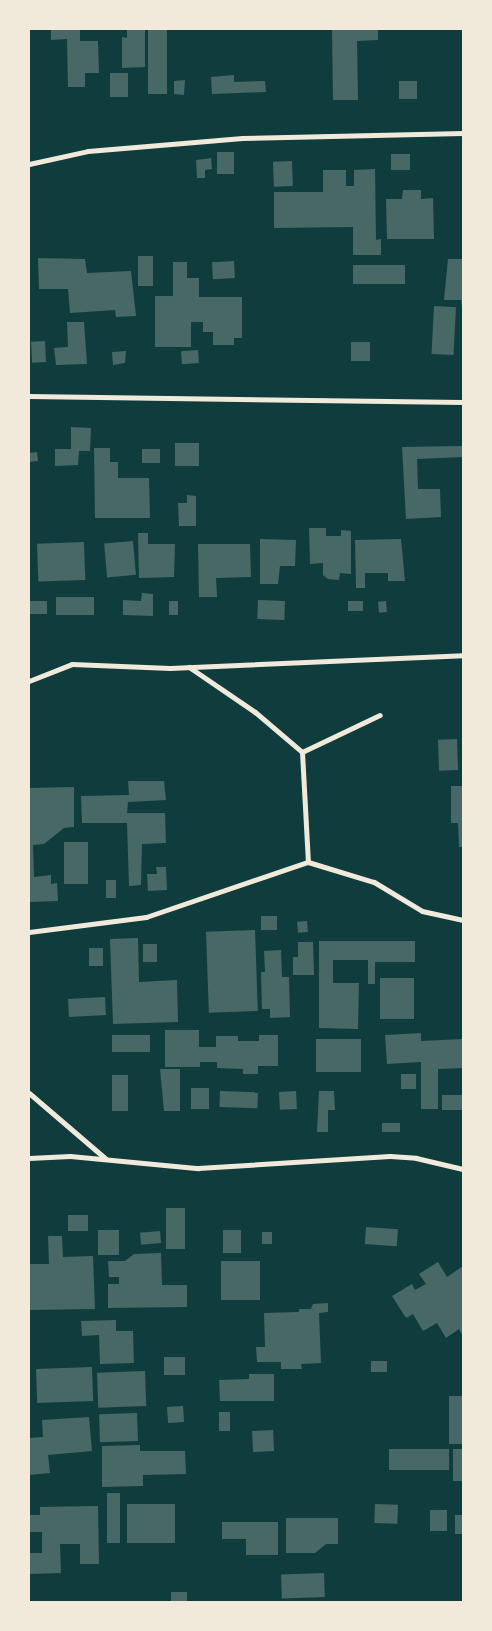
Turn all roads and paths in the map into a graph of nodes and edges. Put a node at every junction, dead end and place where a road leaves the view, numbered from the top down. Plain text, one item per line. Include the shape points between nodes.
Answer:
1 (463, 133) edge
2 (29, 164) edge
3 (29, 396) edge
4 (463, 402) edge
5 (463, 655) edge
6 (188, 667) junction
7 (29, 675) edge
8 (31, 680) edge
9 (380, 715) dead end
10 (302, 752) junction
11 (308, 862) junction
12 (463, 920) edge
13 (29, 932) edge
14 (29, 1093) edge
15 (29, 1158) edge
16 (106, 1158) junction
17 (463, 1169) edge

1 - 2 street via 233,139 88,151
3 - 4 street
5 - 6 street
6 - 8 street via 72,664
6 - 10 street via 255,712
7 - 8 street
9 - 10 street
10 - 11 street
11 - 12 street via 374,882 422,911
11 - 13 street via 146,916
14 - 16 street
15 - 16 street
16 - 17 street via 172,1168 198,1168 390,1156 416,1158

